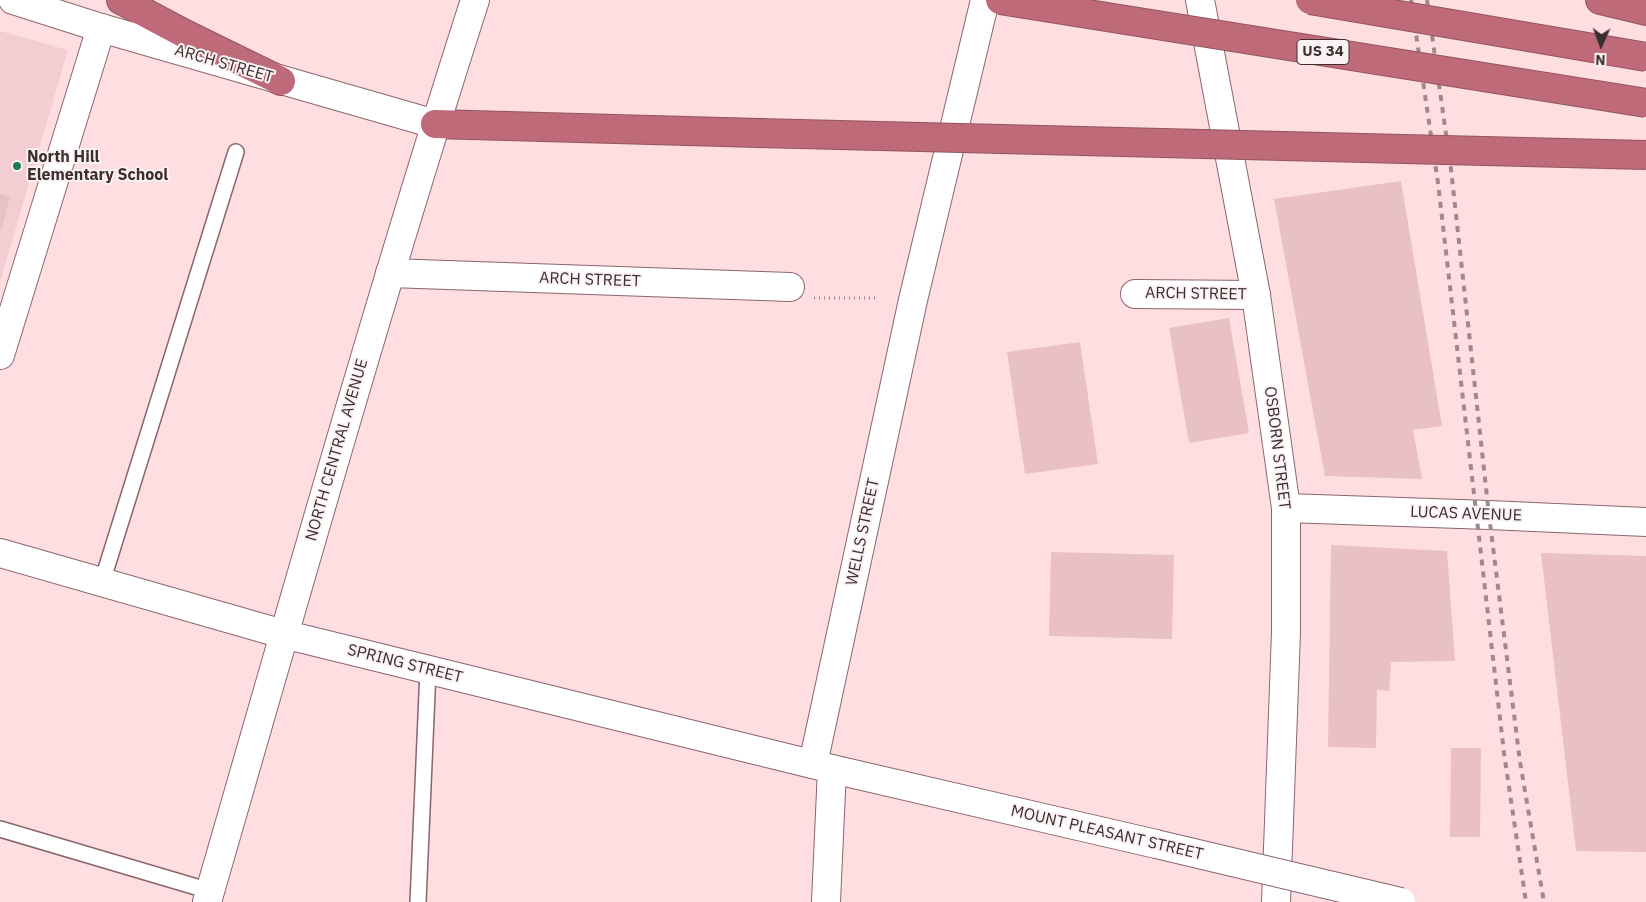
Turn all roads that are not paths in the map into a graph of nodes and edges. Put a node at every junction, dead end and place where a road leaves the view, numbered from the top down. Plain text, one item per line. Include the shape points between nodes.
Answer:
1 (13, 0) edge
2 (121, 0) edge
3 (475, 0) edge
4 (985, 0) edge
5 (1000, 0) edge
6 (1200, 0) edge
7 (1310, 0) edge
8 (1600, 0) edge
9 (1646, 11) edge
10 (101, 28) junction
11 (1646, 57) edge
12 (282, 80) junction
13 (1646, 103) edge
14 (435, 124) junction
15 (236, 152) dead end
16 (1646, 156) edge
17 (390, 273) junction
18 (799, 292) road end
19 (1135, 294) dead end
20 (1256, 295) junction
21 (0, 355) edge
22 (1286, 508) junction
23 (1646, 522) edge
24 (0, 553) edge
25 (102, 582) junction
26 (283, 634) junction
27 (428, 670) junction
28 (822, 766) junction
29 (0, 828) edge
30 (208, 896) edge
31 (418, 902) edge
32 (826, 902) edge
33 (1276, 902) edge
34 (1401, 902) edge

1 - 10 main road, ARCH STREET
2 - 12 highway
3 - 14 main road, NORTH CENTRAL AVENUE
4 - 28 main road, WELLS STREET via 913,300
5 - 13 highway, US 34, bridge
6 - 20 main road, OSBORN STREET
7 - 11 highway, bridge
8 - 9 highway
10 - 12 main road, ARCH STREET
10 - 21 main road
12 - 14 main road, ARCH STREET
14 - 16 highway, bridge
14 - 17 main road, NORTH CENTRAL AVENUE
15 - 25 lane
17 - 18 main road, ARCH STREET
17 - 26 main road, NORTH CENTRAL AVENUE
19 - 20 main road, ARCH STREET
20 - 22 main road, OSBORN STREET
22 - 23 main road, LUCAS AVENUE
22 - 33 main road, OSBORN STREET via 1286,632
24 - 25 main road, SPRING STREET
25 - 26 main road, SPRING STREET
26 - 27 main road, SPRING STREET
26 - 30 main road, NORTH CENTRAL AVENUE
27 - 28 main road, SPRING STREET
27 - 31 lane
28 - 32 main road, WELLS STREET
28 - 34 main road, MOUNT PLEASANT STREET, bridge
29 - 30 lane

